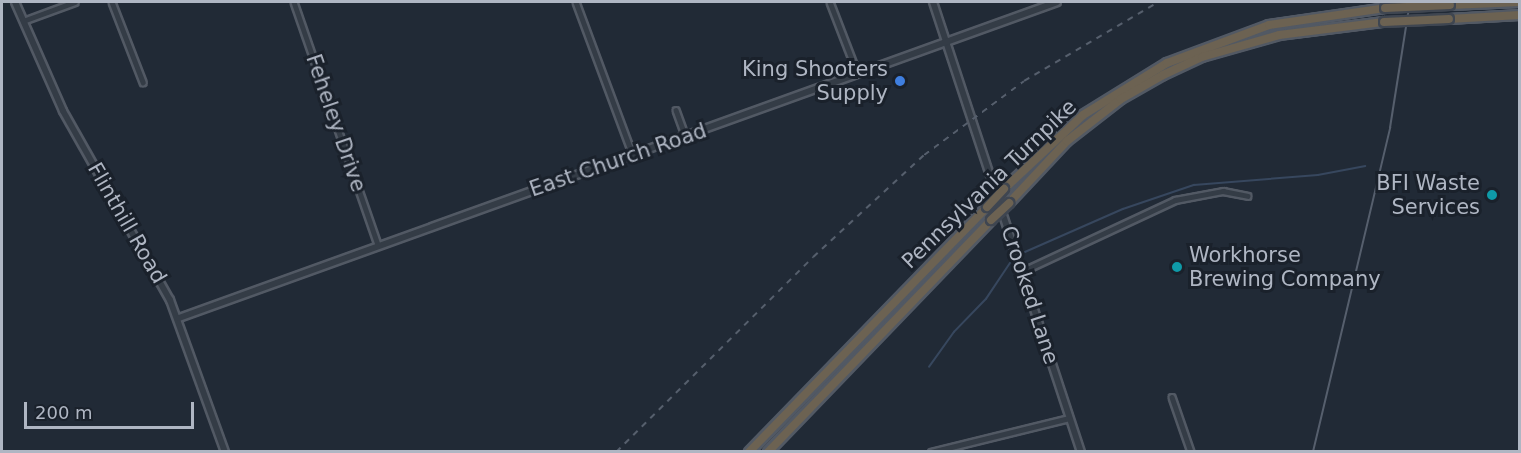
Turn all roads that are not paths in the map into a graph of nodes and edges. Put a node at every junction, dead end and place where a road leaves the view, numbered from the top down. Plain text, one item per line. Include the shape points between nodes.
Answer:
1 (15, 2) edge
2 (75, 2) edge
3 (112, 2) edge
4 (294, 2) edge
5 (576, 2) edge
6 (830, 2) edge
7 (933, 2) edge
8 (1057, 2) edge
9 (1520, 2) edge
10 (1520, 15) edge
11 (23, 21) junction
12 (945, 41) junction
13 (857, 72) junction
14 (143, 82) dead end
15 (676, 110) dead end
16 (686, 137) junction
17 (633, 154) junction
18 (1248, 196) dead end
19 (378, 244) junction
20 (1023, 271) junction
21 (179, 318) junction
22 (1172, 397) dead end
23 (1069, 418) junction
24 (225, 452) edge
25 (749, 452) edge
26 (768, 452) edge
27 (931, 452) edge
28 (1080, 452) edge
29 (1191, 452) edge

1 - 11 street, Flinthill Road
2 - 11 street
3 - 14 street
4 - 19 street, Feheley Drive
5 - 17 street
6 - 13 street
7 - 12 street, Crooked Lane
8 - 12 street, East Church Road
9 - 25 highway, Pennsylvania Turnpike, bridge via 1385,8 1269,25 1167,63 1083,115 1004,189
10 - 26 highway, Pennsylvania Turnpike, bridge via 1330,26 1269,37 1203,57 1121,99 1067,141
11 - 21 street, Flinthill Road via 63,111
12 - 13 street, East Church Road
12 - 20 street, Crooked Lane
13 - 16 street, East Church Road
15 - 16 street
16 - 17 street, East Church Road
17 - 19 street, East Church Road
18 - 20 street via 1223,191 1174,200
19 - 21 street, East Church Road
20 - 23 street, Crooked Lane
21 - 24 street, Flinthill Road
22 - 29 street
23 - 27 street
23 - 28 street, Crooked Lane

